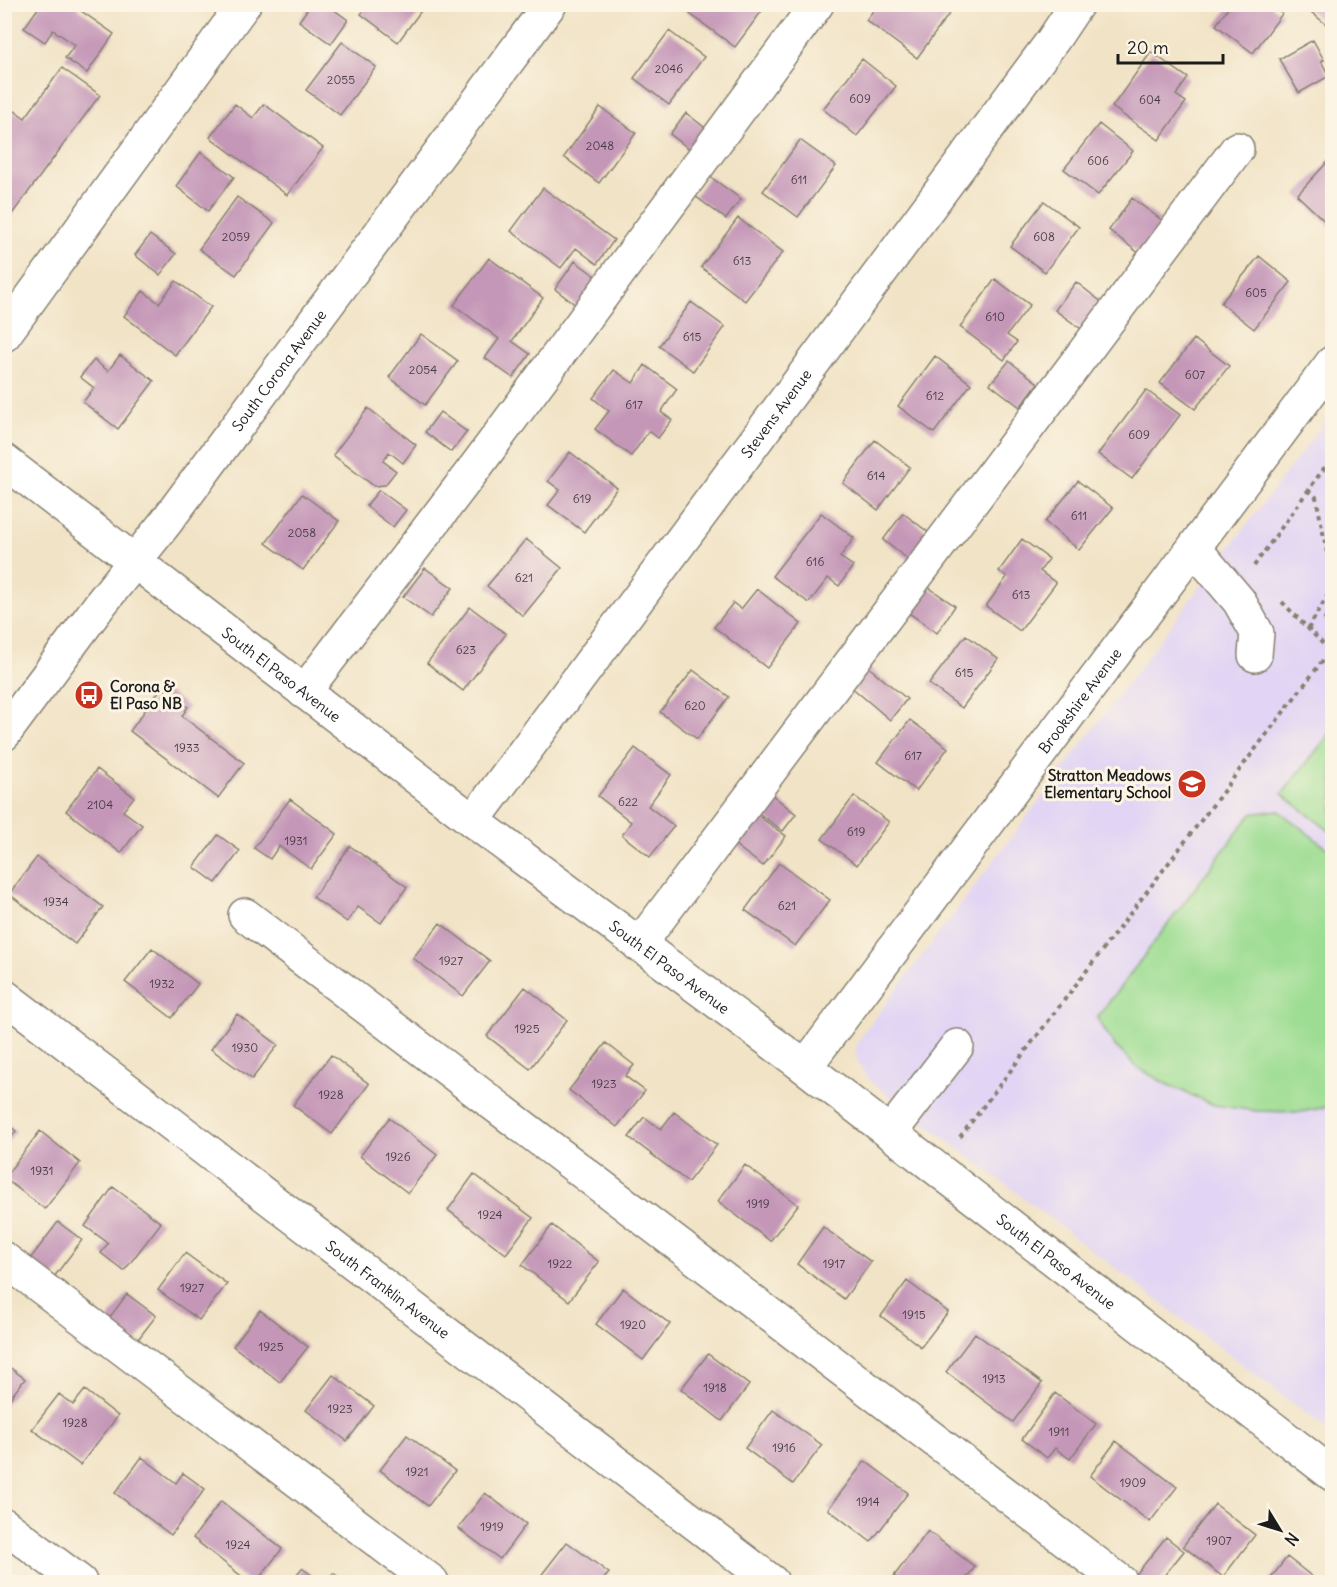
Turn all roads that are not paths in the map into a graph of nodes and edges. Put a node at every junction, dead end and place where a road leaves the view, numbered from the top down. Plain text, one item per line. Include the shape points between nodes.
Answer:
1 (244, 4) edge
2 (550, 4) edge
3 (817, 4) edge
4 (1077, 4) edge
5 (1237, 149) dead end
6 (4, 335) edge
7 (1332, 363) edge
8 (4, 461) edge
9 (1194, 548) junction
10 (135, 561) junction
11 (1255, 655) dead end
12 (304, 692) junction
13 (4, 734) edge
14 (473, 821) junction
15 (245, 915) dead end
16 (639, 945) junction
17 (4, 996) edge
18 (957, 1046) dead end
19 (804, 1067) junction
20 (890, 1133) junction
21 (4, 1259) edge
22 (1332, 1474) edge
23 (4, 1525) edge
24 (80, 1582) edge
25 (432, 1582) edge
26 (772, 1582) edge
27 (1121, 1582) edge

1 - 6 street
2 - 10 street, South Corona Avenue
3 - 12 street via 480,461
4 - 14 street, Stevens Avenue
5 - 16 street
7 - 9 street, Brookshire Avenue
8 - 10 street, South El Paso Avenue
9 - 11 street via 1239,601 1257,633
9 - 19 street, Brookshire Avenue
10 - 12 street, South El Paso Avenue
10 - 13 street, South Corona Avenue
12 - 14 street, South El Paso Avenue
14 - 16 street, South El Paso Avenue
15 - 27 street
16 - 19 street, South El Paso Avenue
17 - 26 street, South Franklin Avenue
18 - 20 street
19 - 20 street, South El Paso Avenue
20 - 22 street, South El Paso Avenue
21 - 25 street
23 - 24 street

